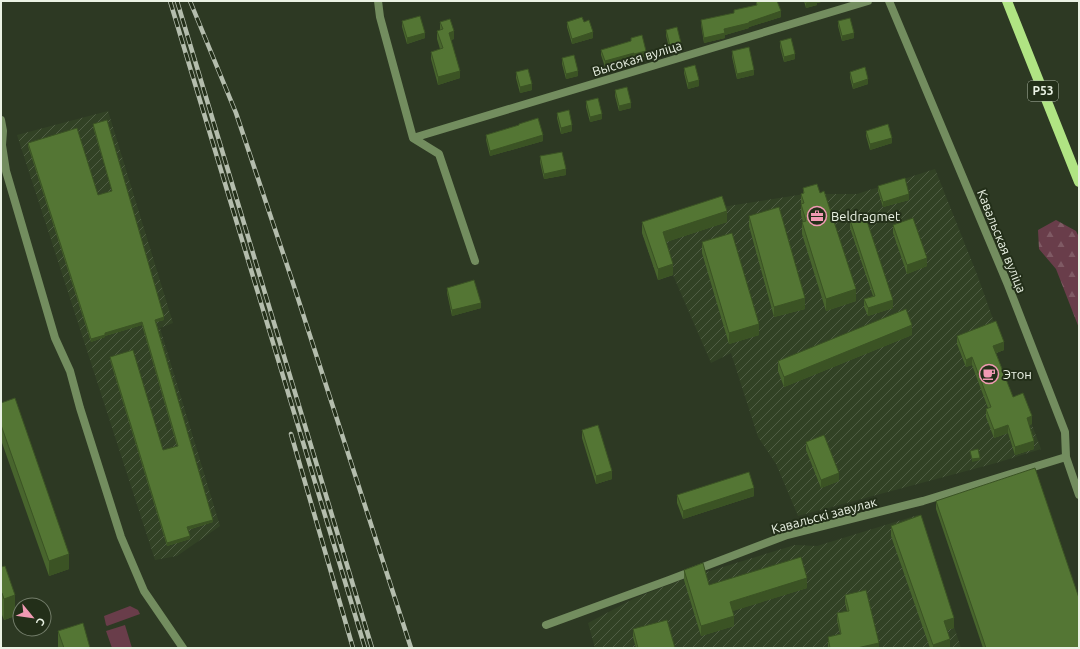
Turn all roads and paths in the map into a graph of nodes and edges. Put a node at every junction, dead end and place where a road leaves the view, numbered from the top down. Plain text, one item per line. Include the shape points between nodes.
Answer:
1 (378, 1) edge
2 (868, 1) edge
3 (889, 1) edge
4 (1007, 1) edge
5 (1, 120) edge
6 (413, 138) junction
7 (1079, 182) edge
8 (475, 261) dead end
9 (1066, 457) junction
10 (1079, 495) edge
11 (546, 625) dead end
12 (183, 648) edge

1 - 6 street via 380,17
2 - 6 street, Высокая вуліца
3 - 9 street, Кавальская вуліца via 1008,285 1065,432
4 - 7 main road, Р53
5 - 12 street via 6,171 55,338 70,371 121,537 144,591
6 - 8 street via 439,154
9 - 10 street, Кавальская вуліца
9 - 11 street, Кавальскі завулак via 923,501 787,535

